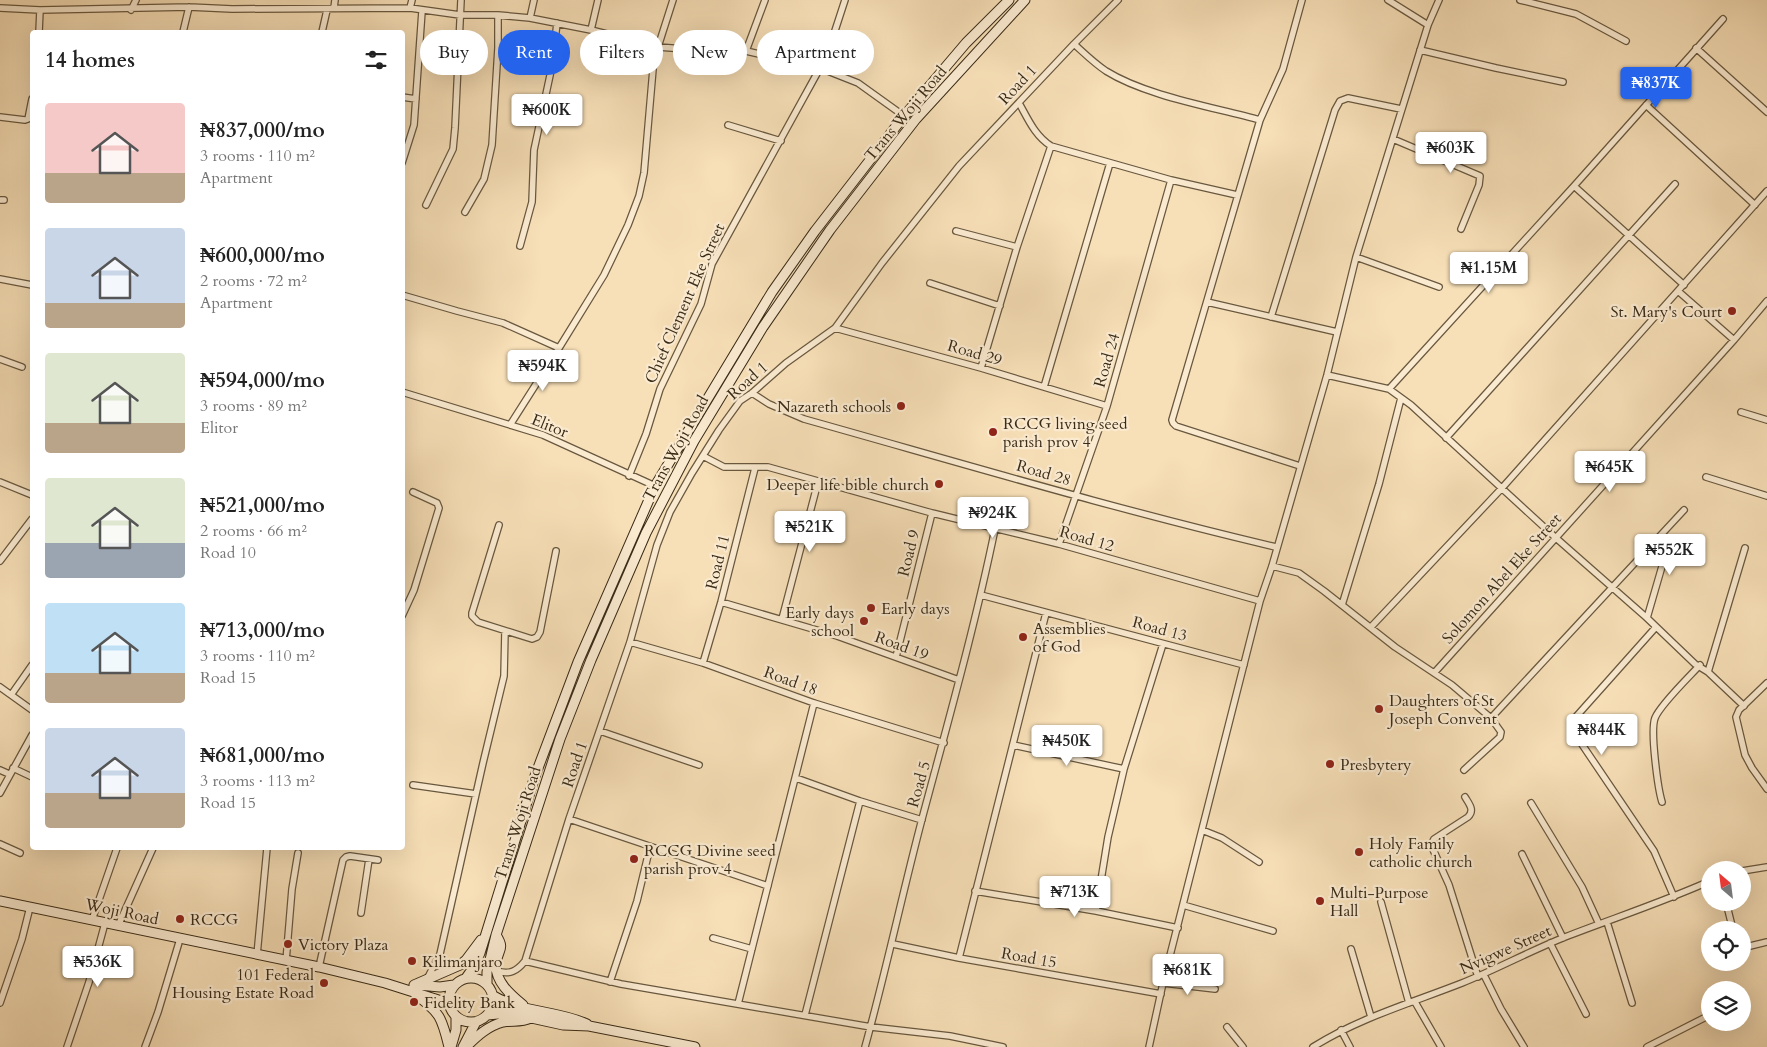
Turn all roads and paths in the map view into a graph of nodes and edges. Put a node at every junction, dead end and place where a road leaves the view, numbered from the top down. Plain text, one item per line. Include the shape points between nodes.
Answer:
1 (136, 0) edge
2 (194, 0) edge
3 (265, 0) edge
4 (335, 0) edge
5 (412, 0) edge
6 (461, 0) edge
7 (534, 0) edge
8 (598, 0) edge
9 (673, 0) edge
10 (766, 0) edge
11 (845, 0) edge
12 (1009, 0) edge
13 (1118, 0) edge
14 (1302, 0) edge
15 (1388, 0) edge
16 (1439, 0) edge
17 (1520, 0) edge
18 (1021, 1) edge
19 (0, 8) edge
20 (190, 8) junction
21 (264, 8) junction
22 (334, 8) junction
23 (410, 8) junction
24 (40, 10) junction
25 (131, 10) junction
26 (327, 10) junction
27 (422, 11) junction
28 (460, 15) junction
29 (498, 15) junction
30 (530, 18) junction
31 (1723, 19) dead end
32 (557, 23) junction
33 (1428, 26) junction
34 (39, 30) edge
35 (184, 30) edge
36 (322, 30) edge
37 (591, 30) joint
38 (662, 30) edge
39 (835, 30) edge
40 (1626, 41) dead end
41 (1074, 44) junction
42 (747, 48) edge
43 (1696, 48) junction
44 (1420, 50) junction
45 (653, 75) edge
46 (816, 75) edge
47 (838, 75) edge
48 (1563, 82) dead end
49 (405, 97) edge
50 (416, 99) junction
51 (1019, 103) junction
52 (1646, 105) junction
53 (30, 109) edge
54 (1401, 109) junction
55 (1767, 112) edge
56 (904, 116) junction
57 (0, 117) edge
58 (1260, 120) junction
59 (728, 124) dead end
60 (1393, 138) junction
61 (781, 141) junction
62 (1051, 146) junction
63 (405, 154) edge
64 (1110, 163) junction
65 (1171, 180) junction
66 (1675, 184) dead end
67 (1574, 186) junction
68 (1767, 191) edge
69 (1237, 195) junction
70 (1755, 205) junction
71 (426, 206) dead end
72 (465, 212) dead end
73 (1461, 229) dead end
74 (956, 231) dead end
75 (1629, 236) junction
76 (520, 246) dead end
77 (1018, 247) junction
78 (1356, 257) junction
79 (0, 279) edge
80 (930, 283) dead end
81 (30, 284) edge
82 (1684, 285) junction
83 (1439, 287) dead end
84 (1678, 291) junction
85 (405, 296) edge
86 (1767, 300) edge
87 (1207, 302) junction
88 (1000, 306) junction
89 (1271, 317) junction
90 (835, 328) junction
91 (1337, 332) junction
92 (1734, 340) junction
93 (559, 348) junction
94 (0, 359) edge
95 (22, 367) dead end
96 (981, 368) junction
97 (1327, 375) junction
98 (1044, 388) junction
99 (1389, 389) junction
100 (405, 393) edge
101 (752, 393) junction
102 (1400, 398) junction
103 (1107, 406) junction
104 (1741, 412) dead end
105 (1767, 420) edge
106 (510, 425) junction
107 (1446, 438) junction
108 (703, 456) junction
109 (1300, 466) junction
110 (755, 468) junction
111 (630, 476) junction
112 (1706, 478) dead end
113 (0, 482) edge
114 (818, 482) junction
115 (655, 486) junction
116 (1502, 488) junction
117 (413, 492) dead end
118 (30, 493) edge
119 (1077, 496) junction
120 (1767, 496) edge
121 (1684, 510) dead end
122 (932, 513) junction
123 (30, 522) edge
124 (499, 525) dead end
125 (995, 529) junction
126 (1556, 538) junction
127 (1659, 538) junction
128 (1059, 544) junction
129 (1276, 547) junction
130 (1745, 548) dead end
131 (556, 551) dead end
132 (0, 561) edge
133 (1272, 566) junction
134 (1612, 587) junction
135 (981, 595) junction
136 (1260, 601) junction
137 (721, 602) junction
138 (1342, 605) junction
139 (405, 610) edge
140 (1046, 613) junction
141 (1647, 618) junction
142 (782, 619) junction
143 (1656, 626) junction
144 (1371, 627) junction
145 (505, 632) junction
146 (630, 642) junction
147 (1163, 644) junction
148 (896, 657) junction
149 (703, 663) junction
150 (1244, 665) junction
151 (1700, 665) junction
152 (30, 668) edge
153 (1435, 672) junction
154 (1708, 672) junction
155 (959, 680) junction
156 (1767, 683) edge
157 (0, 687) edge
158 (11, 695) junction
159 (814, 703) junction
160 (1744, 706) junction
161 (30, 709) edge
162 (1491, 718) junction
163 (600, 731) junction
164 (30, 738) edge
165 (944, 743) junction
166 (1013, 745) junction
167 (699, 765) dead end
168 (13, 768) junction
169 (1124, 769) junction
170 (0, 770) edge
171 (1464, 770) dead end
172 (9, 774) junction
173 (30, 775) edge
174 (796, 778) junction
175 (413, 785) dead end
176 (1767, 789) edge
177 (0, 793) edge
178 (476, 794) junction
179 (1465, 797) dead end
180 (860, 802) junction
181 (1531, 802) dead end
182 (1662, 802) dead end
183 (569, 818) junction
184 (922, 820) junction
185 (1202, 830) junction
186 (0, 844) edge
187 (650, 847) junction
188 (116, 850) edge
189 (152, 850) edge
190 (267, 850) edge
191 (20, 853) dead end
192 (298, 853) dead end
193 (1522, 854) dead end
194 (369, 859) junction
195 (378, 860) dead end
196 (1259, 862) dead end
197 (1767, 867) edge
198 (1751, 870) edge
199 (1701, 885) edge
200 (768, 886) junction
201 (975, 891) junction
202 (1674, 897) junction
203 (0, 901) edge
204 (1381, 902) dead end
205 (1183, 905) junction
206 (30, 907) junction
207 (1096, 911) junction
208 (361, 913) dead end
209 (92, 920) junction
210 (1606, 922) junction
211 (105, 923) junction
212 (1599, 924) junction
213 (118, 926) junction
214 (1178, 928) junction
215 (1273, 931) dead end
216 (486, 933) junction
217 (496, 935) junction
218 (713, 938) dead end
219 (1563, 938) junction
220 (180, 939) junction
221 (1767, 942) edge
222 (892, 944) junction
223 (1550, 944) junction
224 (1751, 946) edge
225 (752, 949) junction
226 (1351, 949) dead end
227 (257, 955) junction
228 (959, 958) junction
229 (286, 961) junction
230 (525, 961) junction
231 (319, 967) junction
232 (497, 971) junction
233 (1481, 976) junction
234 (466, 978) junction
235 (426, 980) junction
236 (610, 982) junction
237 (1163, 982) junction
238 (454, 985) junction
239 (487, 985) junction
240 (412, 988) junction
241 (1215, 989) dead end
242 (1161, 994) junction
243 (492, 995) junction
244 (1412, 1002) junction
245 (448, 1003) junction
246 (1632, 1003) dead end
247 (0, 1004) edge
248 (738, 1004) junction
249 (525, 1007) junction
250 (1586, 1014) dead end
251 (487, 1015) junction
252 (805, 1015) junction
253 (1371, 1017) junction
254 (456, 1018) junction
255 (531, 1018) junction
256 (1701, 1020) edge
257 (476, 1022) junction
258 (589, 1026) junction
259 (870, 1027) junction
260 (1227, 1027) dead end
261 (1341, 1030) junction
262 (677, 1045) edge
263 (1651, 1046) edge
264 (67, 1047) edge
265 (145, 1047) edge
266 (450, 1047) edge
267 (465, 1047) edge
268 (695, 1047) edge
269 (865, 1047) edge
270 (1003, 1047) edge
271 (1149, 1047) edge
272 (1243, 1047) edge
273 (1312, 1047) edge
274 (1350, 1047) edge
275 (1441, 1047) edge
276 (1524, 1047) edge

1 - 25 street
2 - 20 street
3 - 21 street
4 - 22 street
5 - 23 street
6 - 28 street
7 - 30 street
8 - 37 street
9 - 38 street
10 - 42 street
11 - 39 street, Chief Clement Eke Street
12 - 56 main road, Trans Woji Road via 966,43
13 - 41 street, Road 1
14 - 58 street via 1283,69
15 - 33 street
16 - 33 street
17 - 40 street via 1576,14
18 - 217 main road, Trans Woji Road via 916,119 830,230 763,327 694,441 646,533 591,660 560,739
19 - 24 street
20 - 21 street
20 - 25 street
20 - 35 street
21 - 26 street
22 - 23 street
22 - 26 street
23 - 27 street
24 - 25 street
24 - 34 street
26 - 36 street
27 - 28 street
27 - 50 street
28 - 29 street
28 - 71 street via 453,149
29 - 30 street
29 - 72 street via 492,145 484,178
30 - 32 street
31 - 43 street
32 - 37 street
32 - 76 street via 552,66 534,150 532,202
33 - 44 street
41 - 51 street, Road 1
41 - 58 street via 1107,71 1133,85
43 - 52 street
43 - 55 street
44 - 48 street
44 - 54 street
45 - 93 street via 639,196 604,275
46 - 61 street, Chief Clement Eke Street
47 - 56 street via 858,83
49 - 50 street
50 - 63 street via 414,125
51 - 62 street via 1036,133
51 - 90 street, Road 1 via 959,166
52 - 67 street
52 - 70 street
53 - 57 street via 25,120
54 - 60 street
54 - 89 street via 1348,98 1340,101
56 - 115 main road, Trans Woji Road via 772,292
58 - 69 street
59 - 61 street
60 - 73 street via 1480,176
60 - 78 street
61 - 111 street, Chief Clement Eke Street via 712,264 701,304 660,389
62 - 64 street
62 - 77 street
64 - 65 street
64 - 98 street
65 - 69 street
65 - 103 street, Road 24
66 - 75 street
67 - 75 street
67 - 99 street
68 - 70 street
69 - 87 street
70 - 82 street
74 - 77 street
75 - 82 street
75 - 107 street
77 - 88 street
78 - 83 street
78 - 91 street
79 - 81 street
80 - 88 street
82 - 84 street
84 - 92 street
84 - 116 street
85 - 93 street via 503,323
86 - 92 street, Solomon Abel Eke Street
87 - 89 street
87 - 109 street via 1173,423
88 - 96 street
89 - 91 street
90 - 96 street, Road 29
90 - 101 street, Road 1 via 786,363
91 - 97 street
92 - 126 street, Solomon Abel Eke Street
93 - 106 street
94 - 95 street
96 - 98 street, Road 29
97 - 99 street
97 - 109 street
98 - 103 street, Road 29
99 - 102 street
100 - 106 street, Elitor
101 - 108 street, Road 1 via 740,401
101 - 119 street, Road 28 via 804,419
102 - 107 street
102 - 138 street via 1379,484
103 - 119 street, Road 24
104 - 105 street
106 - 111 street, Elitor via 543,435
107 - 116 street
108 - 110 street, Road 12 via 724,467
108 - 146 street, Road 1 via 670,512 660,537
109 - 129 street
110 - 114 street, Road 12 via 768,467
110 - 137 street, Road 11
111 - 115 street, Elitor
112 - 120 street
113 - 118 street
114 - 122 street, Road 12
114 - 142 street
115 - 216 main road, Trans Woji Road via 578,662 535,776
116 - 126 street
116 - 144 street
117 - 139 street via 437,503 439,508
119 - 128 street, Road 24
119 - 129 street, Road 28
121 - 127 street
122 - 125 street, Road 12
122 - 148 street, Road 9
123 - 132 street
124 - 145 street via 472,616 478,622
125 - 128 street, Road 12
125 - 135 street, Road 5
126 - 134 street
126 - 153 street, Solomon Abel Eke Street
127 - 134 street
127 - 141 street via 1665,547 1665,556
128 - 136 street, Road 12
129 - 133 street
130 - 154 street
131 - 145 street via 537,637 532,639
133 - 136 street
133 - 138 street via 1299,573
134 - 141 street
134 - 162 street
135 - 140 street, Road 13
135 - 155 street, Road 5
136 - 150 street
137 - 142 street, Road 19
137 - 149 street, Road 11
138 - 144 street
140 - 147 street, Road 13
140 - 166 street
141 - 143 street
142 - 148 street, Road 19
143 - 151 street via 1695,664
143 - 202 street via 1572,724 1578,740 1654,851
144 - 153 street via 1395,647
145 - 178 street via 504,676
146 - 149 street, Road 18
146 - 163 street, Road 1
147 - 150 street, Road 13
147 - 169 street
148 - 155 street, Road 19
149 - 159 street, Road 18
150 - 185 street
151 - 154 street
151 - 182 street via 1654,719 1658,788
152 - 158 street
153 - 162 street
154 - 160 street
155 - 165 street, Road 5
156 - 160 street
157 - 158 street
158 - 161 street
159 - 165 street, Road 18
159 - 174 street
160 - 176 street via 1736,717 1741,742 1752,768
162 - 171 street via 1501,735
163 - 167 street
163 - 183 street, Road 1
164 - 168 street
165 - 184 street, Road 5
166 - 169 street
166 - 201 street
168 - 172 street
168 - 173 street
169 - 207 street via 1108,837
170 - 172 street
172 - 177 street
174 - 180 street
174 - 200 street
175 - 178 street
178 - 235 street via 440,954
179 - 233 street via 1472,813 1434,839 1431,845 1449,885
180 - 184 street
180 - 252 street
181 - 212 street via 1560,847
183 - 187 street
183 - 230 street, Road 1
184 - 222 street, Road 5
185 - 196 street via 1222,838
185 - 205 street
186 - 191 street
187 - 200 street
187 - 236 street via 637,901
188 - 209 street
189 - 213 street
190 - 227 street
192 - 229 street
193 - 219 street
194 - 195 street
194 - 208 street
194 - 231 street via 346,856 343,860
197 - 198 street
199 - 202 street, Nvigwe Street
200 - 225 street
201 - 207 street
201 - 228 street
202 - 210 street, Nvigwe Street
203 - 206 main road, Woji Road
204 - 244 street
205 - 214 street
205 - 215 street
206 - 209 main road, Woji Road
206 - 247 street
207 - 214 street
209 - 211 main road, Woji Road
210 - 212 street, Nvigwe Street
210 - 246 street
211 - 213 main road, Woji Road
211 - 264 street
212 - 219 street, Nvigwe Street
213 - 220 main road, Woji Road
214 - 237 street
216 - 234 main road, Trans Woji Road
216 - 235 main road via 460,965
217 - 232 main road via 502,943
217 - 239 main road, Trans Woji Road via 486,972
218 - 225 street
219 - 223 street, Nvigwe Street
220 - 227 main road, Woji Road
220 - 265 street
221 - 224 street
222 - 228 street, Road 15
222 - 259 street, Road 5
223 - 233 street, Nvigwe Street
223 - 250 street
225 - 248 street
226 - 253 street
227 - 229 main road, Woji Road
228 - 242 street, Road 15
229 - 231 main road, Woji Road
230 - 232 street via 512,972
230 - 236 street
231 - 240 main road, Woji Road
232 - 249 main road via 508,993
233 - 244 street, Nvigwe Street
233 - 276 street
234 - 238 main road
234 - 239 main road via 481,980
235 - 240 main road
236 - 248 street
237 - 241 street
237 - 242 street
238 - 240 main road
238 - 245 main road
239 - 243 main road
240 - 245 main road
240 - 266 main road via 438,1013
242 - 271 street
243 - 249 main road via 506,1003
243 - 251 main road via 492,1006
244 - 253 street, Nvigwe Street
244 - 275 street
245 - 254 main road
248 - 252 street
249 - 258 main road via 574,1018
251 - 255 main road via 510,1013
251 - 257 main road
252 - 259 street
253 - 261 street, Nvigwe Street
254 - 257 main road
254 - 266 main road
255 - 258 main road via 563,1025
255 - 267 main road via 493,1026
256 - 263 street
257 - 267 main road
258 - 262 main road
259 - 269 street, Road 5
259 - 270 street via 950,1036
260 - 272 street
261 - 273 street, Nvigwe Street
261 - 274 street
262 - 268 main road

